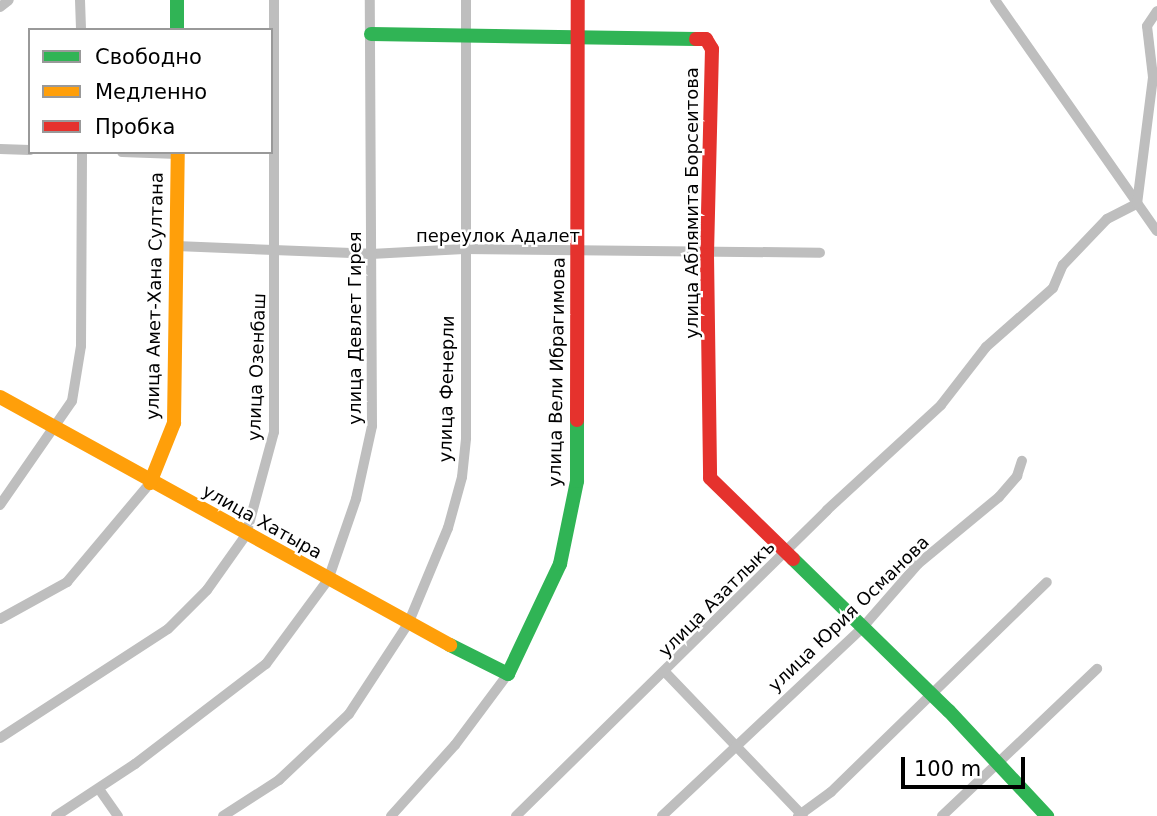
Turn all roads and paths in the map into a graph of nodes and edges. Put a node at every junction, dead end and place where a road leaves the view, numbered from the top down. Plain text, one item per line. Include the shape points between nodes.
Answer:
1 (9, 0) edge
2 (80, 0) edge
3 (177, 0) edge
4 (274, 0) edge
5 (370, 0) edge
6 (466, 0) edge
7 (578, 0) edge
8 (995, 0) edge
9 (0, 7) edge
10 (1157, 11) edge
11 (81, 28) edge
12 (177, 28) edge
13 (371, 34) junction
14 (579, 34) junction
15 (467, 35) junction
16 (0, 149) edge
17 (28, 150) edge
18 (82, 154) edge
19 (177, 154) edge
20 (1137, 204) junction
21 (1157, 231) edge
22 (176, 246) junction
23 (464, 250) junction
24 (275, 251) junction
25 (580, 252) junction
26 (820, 253) dead end
27 (371, 254) junction
28 (708, 255) junction
29 (0, 397) edge
30 (51, 426) junction
31 (1022, 461) dead end
32 (150, 483) junction
33 (0, 505) edge
34 (247, 535) junction
35 (787, 551) junction
36 (328, 580) junction
37 (1047, 582) dead end
38 (0, 619) edge
39 (408, 624) junction
40 (863, 627) junction
41 (1097, 669) dead end
42 (665, 672) junction
43 (508, 674) junction
44 (931, 695) junction
45 (0, 738) edge
46 (737, 746) junction
47 (995, 764) junction
48 (99, 789) junction
49 (801, 815) edge
50 (56, 816) edge
51 (118, 816) edge
52 (223, 816) edge
53 (391, 816) edge
54 (516, 816) edge
55 (662, 816) edge
56 (942, 816) edge
57 (1047, 816) edge

1 - 9 street
2 - 11 street
3 - 12 street
4 - 24 street, улица Озенбаш
5 - 13 street, улица Девлет Гирея
6 - 15 street, улица Фенерли
7 - 14 street, улица Вели Ибрагимова
8 - 20 street
10 - 20 street via 1147,26 1153,77
13 - 15 street
13 - 27 street, улица Девлет Гирея
14 - 15 street
14 - 25 street, улица Вели Ибрагимова
14 - 28 street, улица Аблямита Борсеитова via 706,39 712,49
15 - 23 street, улица Фенерли
16 - 17 street
18 - 30 street via 81,346 72,401
19 - 22 street, улица Амет-Хана Султана
20 - 21 street
20 - 35 street, улица Азатлыкъ via 1107,219 1063,265 1053,288 986,347 941,405
22 - 24 street, переулок Адалет
22 - 32 street, улица Амет-Хана Султана via 174,423
23 - 25 street, переулок Адалет
23 - 27 street, переулок Адалет
23 - 39 street, улица Фенерли via 466,438 462,477 435,564
24 - 27 street, переулок Адалет
24 - 34 street, улица Озенбаш via 274,432
25 - 28 street, переулок Адалет
25 - 43 street, улица Вели Ибрагимова via 577,481 560,564
26 - 28 street, переулок Адалет via 780,249
27 - 36 street, улица Девлет Гирея via 372,426 356,499
28 - 35 street, улица Аблямита Борсеитова via 710,478
29 - 30 street, улица Хатыра
30 - 32 street, улица Хатыра
30 - 33 street
31 - 40 street, улица Юрия Османова via 1017,476 999,497 918,565
32 - 34 street, улица Хатыра
32 - 38 street, улица Амет-Хана Султана via 67,582
34 - 36 street, улица Хатыра
34 - 45 street, улица Озенбаш via 207,590 168,629
35 - 40 street
35 - 42 street, улица Азатлыкъ
36 - 39 street, улица Хатыра
36 - 48 street, улица Девлет Гирея via 266,664
37 - 44 street
39 - 43 street, улица Хатыра
39 - 52 street, улица Фенерли via 349,713 278,780
40 - 44 street
40 - 46 street, улица Юрия Османова
41 - 47 street
42 - 46 street
42 - 54 street, улица Азатлыкъ
43 - 53 street, улица Вели Ибрагимова via 463,735
44 - 47 street
44 - 49 street
46 - 49 street
46 - 55 street, улица Юрия Османова
47 - 56 street
47 - 57 street
48 - 50 street, улица Девлет Гирея
48 - 51 street

